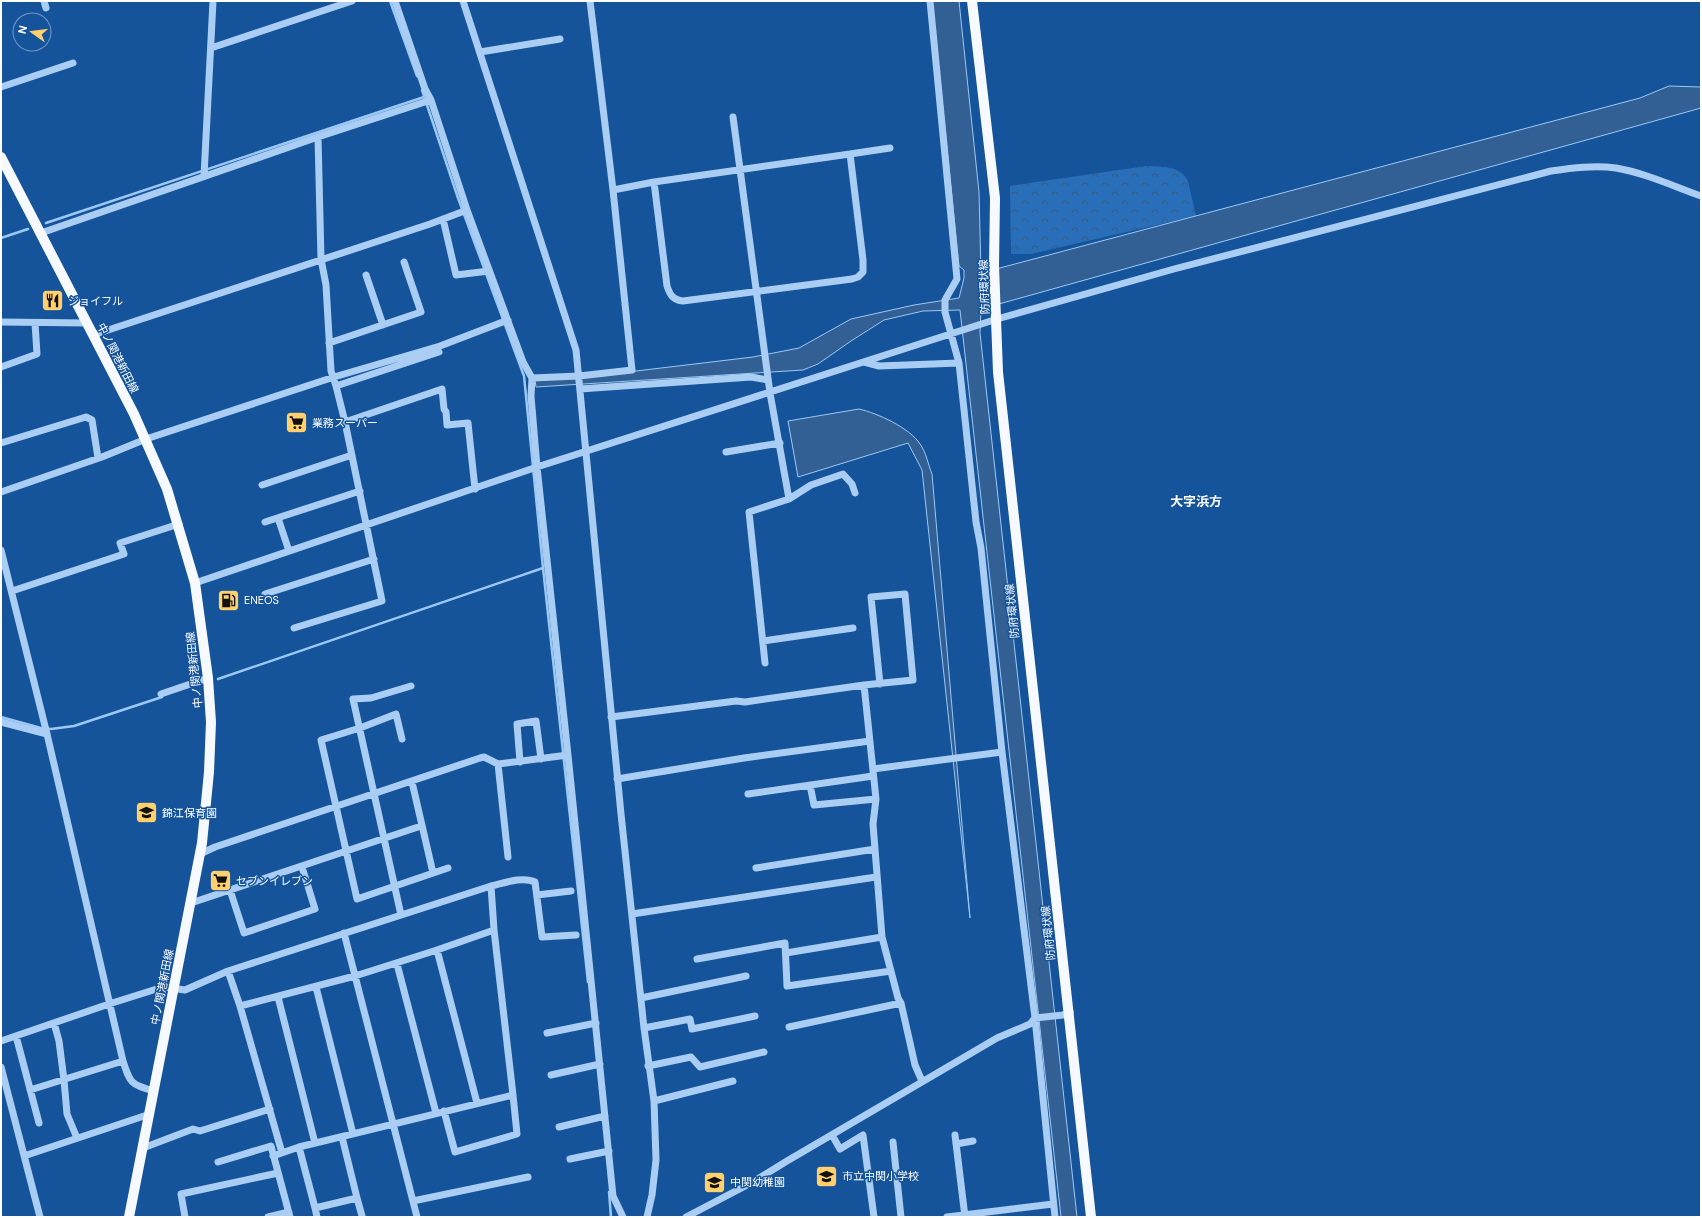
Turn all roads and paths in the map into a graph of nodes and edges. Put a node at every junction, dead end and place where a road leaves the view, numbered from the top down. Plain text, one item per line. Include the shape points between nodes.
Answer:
1 (213, 1) edge
2 (352, 1) edge
3 (394, 1) edge
4 (464, 1) edge
5 (590, 1) edge
6 (930, 1) edge
7 (972, 1) edge
8 (560, 39) dead end
9 (211, 48) junction
10 (480, 52) junction
11 (73, 63) dead end
12 (1, 87) edge
13 (430, 100) junction
14 (733, 117) dead end
15 (318, 137) junction
16 (890, 148) dead end
17 (850, 154) junction
18 (1, 157) edge
19 (740, 170) junction
20 (204, 176) junction
21 (654, 182) junction
22 (613, 190) junction
23 (1701, 196) edge
24 (467, 210) junction
25 (443, 219) junction
26 (41, 233) junction
27 (321, 259) junction
28 (404, 262) dead end
29 (489, 271) junction
30 (366, 275) dead end
31 (757, 292) junction
32 (997, 319) junction
33 (508, 320) junction
34 (1, 322) edge
35 (35, 322) junction
36 (87, 323) junction
37 (383, 325) junction
38 (952, 333) junction
39 (93, 335) junction
40 (329, 343) junction
41 (439, 352) dead end
42 (864, 362) junction
43 (959, 363) junction
44 (1, 367) edge
45 (579, 376) junction
46 (334, 377) junction
47 (532, 378) junction
48 (768, 378) junction
49 (336, 386) junction
50 (580, 388) junction
51 (770, 393) junction
52 (345, 422) junction
53 (146, 439) junction
54 (1, 443) edge
55 (780, 443) junction
56 (586, 451) junction
57 (726, 452) dead end
58 (352, 455) junction
59 (98, 458) junction
60 (537, 467) junction
61 (262, 485) dead end
62 (475, 489) junction
63 (360, 490) junction
64 (1, 492) edge
65 (855, 493) dead end
66 (789, 499) junction
67 (278, 518) junction
68 (265, 522) dead end
69 (178, 524) junction
70 (367, 524) junction
71 (1, 550) edge
72 (289, 550) junction
73 (374, 559) junction
74 (2, 563) edge
75 (195, 583) junction
76 (12, 591) junction
77 (265, 594) dead end
78 (294, 628) dead end
79 (853, 628) dead end
80 (763, 641) junction
81 (765, 663) dead end
82 (208, 678) junction
83 (880, 684) junction
84 (864, 685) junction
85 (411, 686) dead end
86 (160, 694) dead end
87 (611, 717) junction
88 (1, 722) edge
89 (360, 728) junction
90 (47, 734) junction
91 (402, 739) dead end
92 (870, 742) junction
93 (1002, 752) junction
94 (568, 755) junction
95 (541, 759) junction
96 (520, 762) junction
97 (498, 764) junction
98 (873, 772) junction
99 (617, 779) junction
100 (412, 782) junction
101 (810, 785) junction
102 (374, 794) junction
103 (748, 794) dead end
104 (876, 799) junction
105 (336, 807) junction
106 (421, 826) junction
107 (384, 839) junction
108 (875, 849) junction
109 (346, 852) junction
110 (200, 854) junction
111 (508, 857) dead end
112 (302, 867) junction
113 (448, 868) dead end
114 (756, 868) dead end
115 (433, 873) junction
116 (876, 876) junction
117 (491, 886) junction
118 (394, 887) junction
119 (230, 890) junction
120 (571, 891) dead end
121 (537, 894) junction
122 (191, 903) junction
123 (632, 914) junction
124 (401, 915) junction
125 (494, 930) junction
126 (344, 933) junction
127 (576, 935) dead end
128 (882, 936) junction
129 (437, 950) junction
130 (786, 953) junction
131 (697, 959) dead end
132 (397, 964) junction
133 (228, 971) junction
134 (890, 972) junction
135 (355, 976) junction
136 (746, 976) dead end
137 (316, 987) junction
138 (174, 988) junction
139 (278, 996) junction
140 (641, 998) junction
141 (900, 1003) junction
142 (109, 1004) junction
143 (240, 1006) junction
144 (1066, 1014) junction
145 (754, 1016) dead end
146 (1036, 1018) junction
147 (54, 1023) junction
148 (596, 1023) junction
149 (789, 1027) dead end
150 (644, 1028) junction
151 (548, 1033) dead end
152 (16, 1036) junction
153 (1, 1041) edge
154 (764, 1052) dead end
155 (123, 1061) junction
156 (600, 1064) junction
157 (648, 1066) junction
158 (1, 1067) edge
159 (551, 1075) dead end
160 (64, 1080) junction
161 (733, 1081) dead end
162 (922, 1081) junction
163 (30, 1090) junction
164 (154, 1091) junction
165 (513, 1095) junction
166 (654, 1101) junction
167 (477, 1103) junction
168 (270, 1109) junction
169 (444, 1111) junction
170 (436, 1113) junction
171 (150, 1114) junction
172 (605, 1116) junction
173 (39, 1123) dead end
174 (394, 1125) junction
175 (559, 1127) dead end
176 (353, 1134) junction
177 (832, 1135) junction
178 (955, 1135) dead end
179 (342, 1136) junction
180 (77, 1138) junction
181 (973, 1141) dead end
182 (893, 1142) dead end
183 (315, 1143) junction
184 (956, 1144) junction
185 (299, 1147) junction
186 (143, 1148) junction
187 (609, 1151) junction
188 (282, 1153) junction
189 (24, 1156) junction
190 (273, 1156) junction
191 (570, 1159) dead end
192 (218, 1162) dead end
193 (278, 1173) junction
194 (528, 1177) dead end
195 (357, 1198) junction
196 (413, 1200) junction
197 (1053, 1204) junction
198 (315, 1208) junction
199 (290, 1214) edge
200 (362, 1216) dead end
201 (965, 1216) edge
202 (40, 1217) edge
203 (129, 1217) edge
204 (186, 1217) edge
205 (268, 1217) edge
206 (317, 1217) edge
207 (417, 1217) edge
208 (623, 1217) edge
209 (647, 1217) edge
210 (686, 1217) edge
211 (874, 1217) edge
212 (901, 1217) edge
213 (947, 1217) edge
214 (1055, 1217) edge
215 (1091, 1217) edge

1 - 9 street
2 - 9 street
3 - 13 street
4 - 10 street
5 - 22 street
6 - 38 street via 958,279 945,300 945,312
7 - 32 main road, 防府環状線 via 995,198 994,266
8 - 10 street
9 - 20 street
10 - 45 street via 568,322 576,350
11 - 12 street
13 - 15 street
13 - 24 street
14 - 19 street
15 - 20 street
15 - 27 street
16 - 17 street
17 - 19 street
17 - 31 street via 864,260 863,272 852,279
18 - 26 main road, 中ノ関港新田線
19 - 21 street
19 - 31 street
20 - 26 street
21 - 22 street
21 - 31 street via 667,286 673,298 683,301
22 - 45 street via 632,370
23 - 32 street via 1659,180 1614,168 1571,168 1551,171 1197,263
24 - 25 street
24 - 29 street
25 - 27 street
25 - 29 street via 456,275
26 - 36 main road, 中ノ関港新田線
27 - 39 street
27 - 40 street via 326,285
28 - 37 street via 421,312
29 - 33 street
30 - 37 street
31 - 48 street
32 - 38 street
32 - 144 main road, 防府環状線 via 998,372
33 - 46 street via 440,346
33 - 47 street via 523,362
34 - 35 street
35 - 36 street
35 - 44 street via 37,354
36 - 39 main road, 中ノ関港新田線
37 - 40 street
38 - 42 street
38 - 43 street
39 - 53 main road, 中ノ関港新田線
40 - 46 street via 331,371
41 - 49 street
42 - 43 street via 879,366
42 - 51 street
43 - 93 street
45 - 47 street
45 - 50 street
46 - 49 street
46 - 53 street
47 - 60 street via 531,396
48 - 50 street
48 - 51 street
49 - 52 street
50 - 56 street
51 - 55 street
51 - 56 street
52 - 58 street
52 - 62 street via 442,389 447,425 468,423
53 - 59 street
53 - 69 main road, 中ノ関港新田線 via 167,489
54 - 59 street via 86,417 92,420
55 - 57 street
55 - 66 street
56 - 60 street
56 - 87 street
58 - 61 street
58 - 63 street
59 - 64 street
60 - 62 street
60 - 94 street
62 - 70 street
63 - 67 street
63 - 70 street
65 - 66 street via 852,484 843,474 811,485
66 - 80 street via 749,512
67 - 68 street
67 - 72 street
69 - 75 main road, 中ノ関港新田線
69 - 76 street via 120,543 124,554
70 - 72 street
70 - 73 street
71 - 74 street
72 - 75 street
73 - 77 street
73 - 78 street via 382,601
74 - 76 street
75 - 82 main road, 中ノ関港新田線
76 - 90 street
79 - 80 street
80 - 81 street
82 - 86 street
82 - 110 main road, 中ノ関港新田線 via 211,722 209,772
83 - 83 street via 913,680 905,594 871,597
83 - 84 street
84 - 87 street
84 - 92 street
85 - 89 street via 371,698 353,700
87 - 99 street
88 - 90 street
89 - 91 street via 396,714
89 - 102 street
89 - 105 street via 321,740
90 - 142 street
92 - 98 street
92 - 99 street via 744,758
93 - 98 street
93 - 146 street
94 - 95 street
94 - 148 street
95 - 96 street
95 - 96 street via 536,721 517,724
96 - 97 street
97 - 100 street via 484,757
97 - 111 street
98 - 101 street
98 - 104 street
99 - 123 street
100 - 102 street
100 - 106 street
101 - 103 street
101 - 104 street via 814,806
102 - 105 street
102 - 107 street
104 - 108 street via 873,824
105 - 109 street
105 - 110 street
106 - 107 street
106 - 115 street
107 - 109 street
107 - 118 street
108 - 114 street
108 - 116 street
109 - 112 street
109 - 118 street via 357,899
110 - 122 main road, 中ノ関港新田線
112 - 119 street
112 - 119 street via 315,909 244,933
113 - 115 street
115 - 118 street
116 - 123 street
116 - 128 street
117 - 121 street via 530,880 535,882
117 - 124 street
117 - 125 street
118 - 124 street
119 - 122 street
120 - 121 street
121 - 127 street via 542,937
122 - 138 main road, 中ノ関港新田線
123 - 140 street
124 - 126 street
125 - 129 street
125 - 165 street
126 - 133 street
126 - 135 street
128 - 130 street
128 - 134 street
129 - 132 street
129 - 167 street
130 - 131 street via 785,943
130 - 134 street via 787,986
132 - 135 street
132 - 170 street
133 - 138 street via 185,990
133 - 143 street
134 - 141 street
135 - 137 street
135 - 174 street
136 - 140 street
137 - 139 street
137 - 176 street
138 - 142 street via 163,988
138 - 164 main road, 中ノ関港新田線
139 - 143 street
139 - 183 street
140 - 150 street
141 - 149 street
141 - 162 street via 915,1065
142 - 147 street
142 - 155 street
143 - 168 street
144 - 146 street
144 - 215 main road, 防府環状線
145 - 150 street via 692,1029 690,1019
146 - 162 street via 1030,1024 997,1038
146 - 197 street
147 - 152 street
147 - 160 street
148 - 151 street
148 - 156 street
150 - 157 street
152 - 153 street
152 - 163 street
154 - 157 street via 700,1067 691,1057
155 - 160 street
155 - 164 street via 128,1077 137,1087
156 - 159 street
156 - 172 street
157 - 166 street
158 - 189 street
160 - 163 street
160 - 180 street via 67,1114
161 - 166 street
162 - 177 street
163 - 173 street
164 - 171 main road, 中ノ関港新田線
165 - 167 street
165 - 169 street via 517,1134 455,1152
166 - 209 street via 656,1160
167 - 169 street
168 - 186 street via 200,1131 193,1129
168 - 188 street
169 - 170 street
170 - 174 street
171 - 180 street
171 - 186 main road, 中ノ関港新田線
172 - 175 street
172 - 187 street
174 - 176 street
174 - 196 street
176 - 179 street
177 - 210 street via 751,1183
177 - 211 street via 840,1149 863,1135
178 - 184 street
179 - 183 street
179 - 195 street
180 - 189 street
181 - 184 street
182 - 212 street
183 - 185 street
184 - 201 street
185 - 188 street
185 - 198 street
186 - 203 main road, 中ノ関港新田線
187 - 191 street
187 - 208 street via 613,1196
188 - 190 street
189 - 202 street
190 - 192 street via 271,1146
190 - 193 street
193 - 199 street
193 - 204 street via 181,1194
194 - 196 street
195 - 198 street
195 - 200 street
196 - 207 street
197 - 201 street
197 - 214 street
198 - 206 street
199 - 205 street
201 - 213 street

